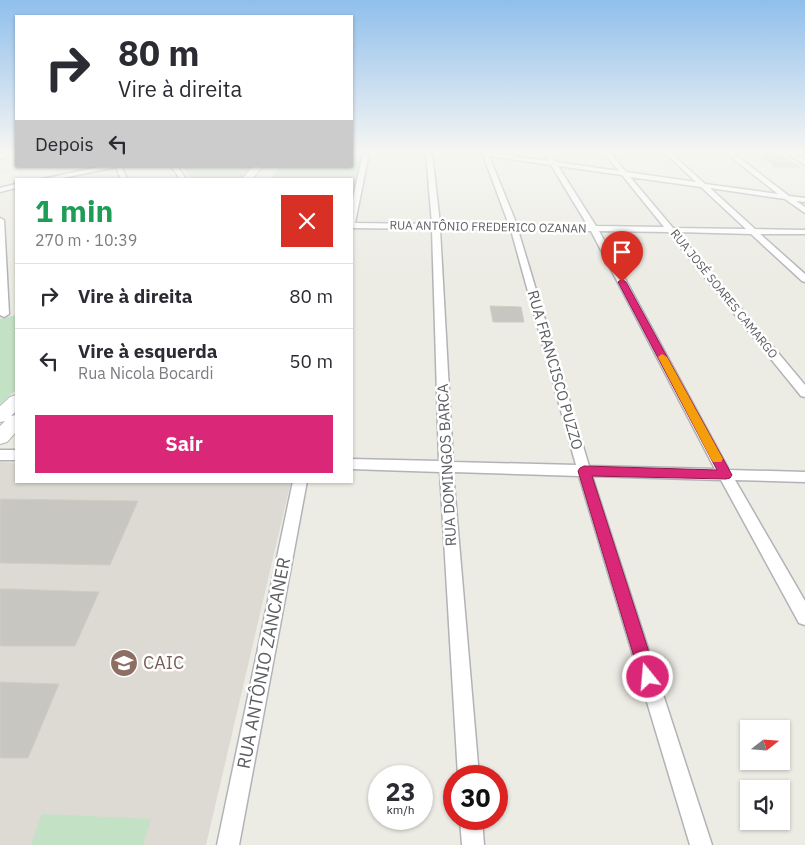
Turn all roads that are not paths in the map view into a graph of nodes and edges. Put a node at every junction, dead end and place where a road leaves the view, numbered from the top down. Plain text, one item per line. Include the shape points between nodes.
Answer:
1 (358, 192) edge
2 (433, 192) edge
3 (500, 192) edge
4 (571, 192) edge
5 (640, 192) edge
6 (709, 192) edge
7 (752, 192) edge
8 (778, 192) edge
9 (784, 197) junction
10 (805, 200) edge
11 (805, 212) edge
12 (353, 215) edge
13 (0, 220) edge
14 (353, 225) edge
15 (436, 226) junction
16 (514, 228) junction
17 (594, 229) junction
18 (672, 230) junction
19 (754, 232) junction
20 (805, 232) edge
21 (805, 279) edge
22 (15, 312) edge
23 (2, 315) edge
24 (805, 393) edge
25 (15, 402) edge
26 (0, 416) edge
27 (15, 423) edge
28 (0, 437) edge
29 (0, 455) edge
30 (15, 455) edge
31 (353, 464) edge
32 (446, 466) junction
33 (584, 471) junction
34 (726, 475) junction
35 (805, 477) edge
36 (300, 483) edge
37 (805, 617) edge
38 (467, 765) edge
39 (472, 830) edge
40 (228, 845) edge
41 (473, 845) edge
42 (701, 845) edge

1 - 12 street
2 - 15 street, RUA DOMINGOS BARCA
3 - 16 street, RUA FRANCISCO PUZZO
4 - 17 street
5 - 18 street, RUA JOSÉ SOARES CAMARGO
6 - 19 street
7 - 9 street
8 - 9 street
9 - 10 street
9 - 11 street
13 - 23 street
14 - 15 street, RUA ANTÔNIO FREDERICO OZANAN
15 - 16 street, RUA ANTÔNIO FREDERICO OZANAN
15 - 32 street, RUA DOMINGOS BARCA
16 - 17 street, RUA ANTÔNIO FREDERICO OZANAN
16 - 33 street, RUA FRANCISCO PUZZO
17 - 18 street, RUA ANTÔNIO FREDERICO OZANAN
17 - 34 street
18 - 19 street, RUA ANTÔNIO FREDERICO OZANAN
18 - 24 street, RUA JOSÉ SOARES CAMARGO
19 - 20 street, RUA ANTÔNIO FREDERICO OZANAN
19 - 21 street
22 - 23 street
25 - 26 main road
27 - 28 main road
29 - 30 street
31 - 32 street
32 - 33 street
32 - 38 street, RUA DOMINGOS BARCA
33 - 34 street
33 - 42 street, RUA FRANCISCO PUZZO
34 - 35 street
34 - 37 street
36 - 40 street, RUA ANTÔNIO ZANCANER
39 - 41 street

